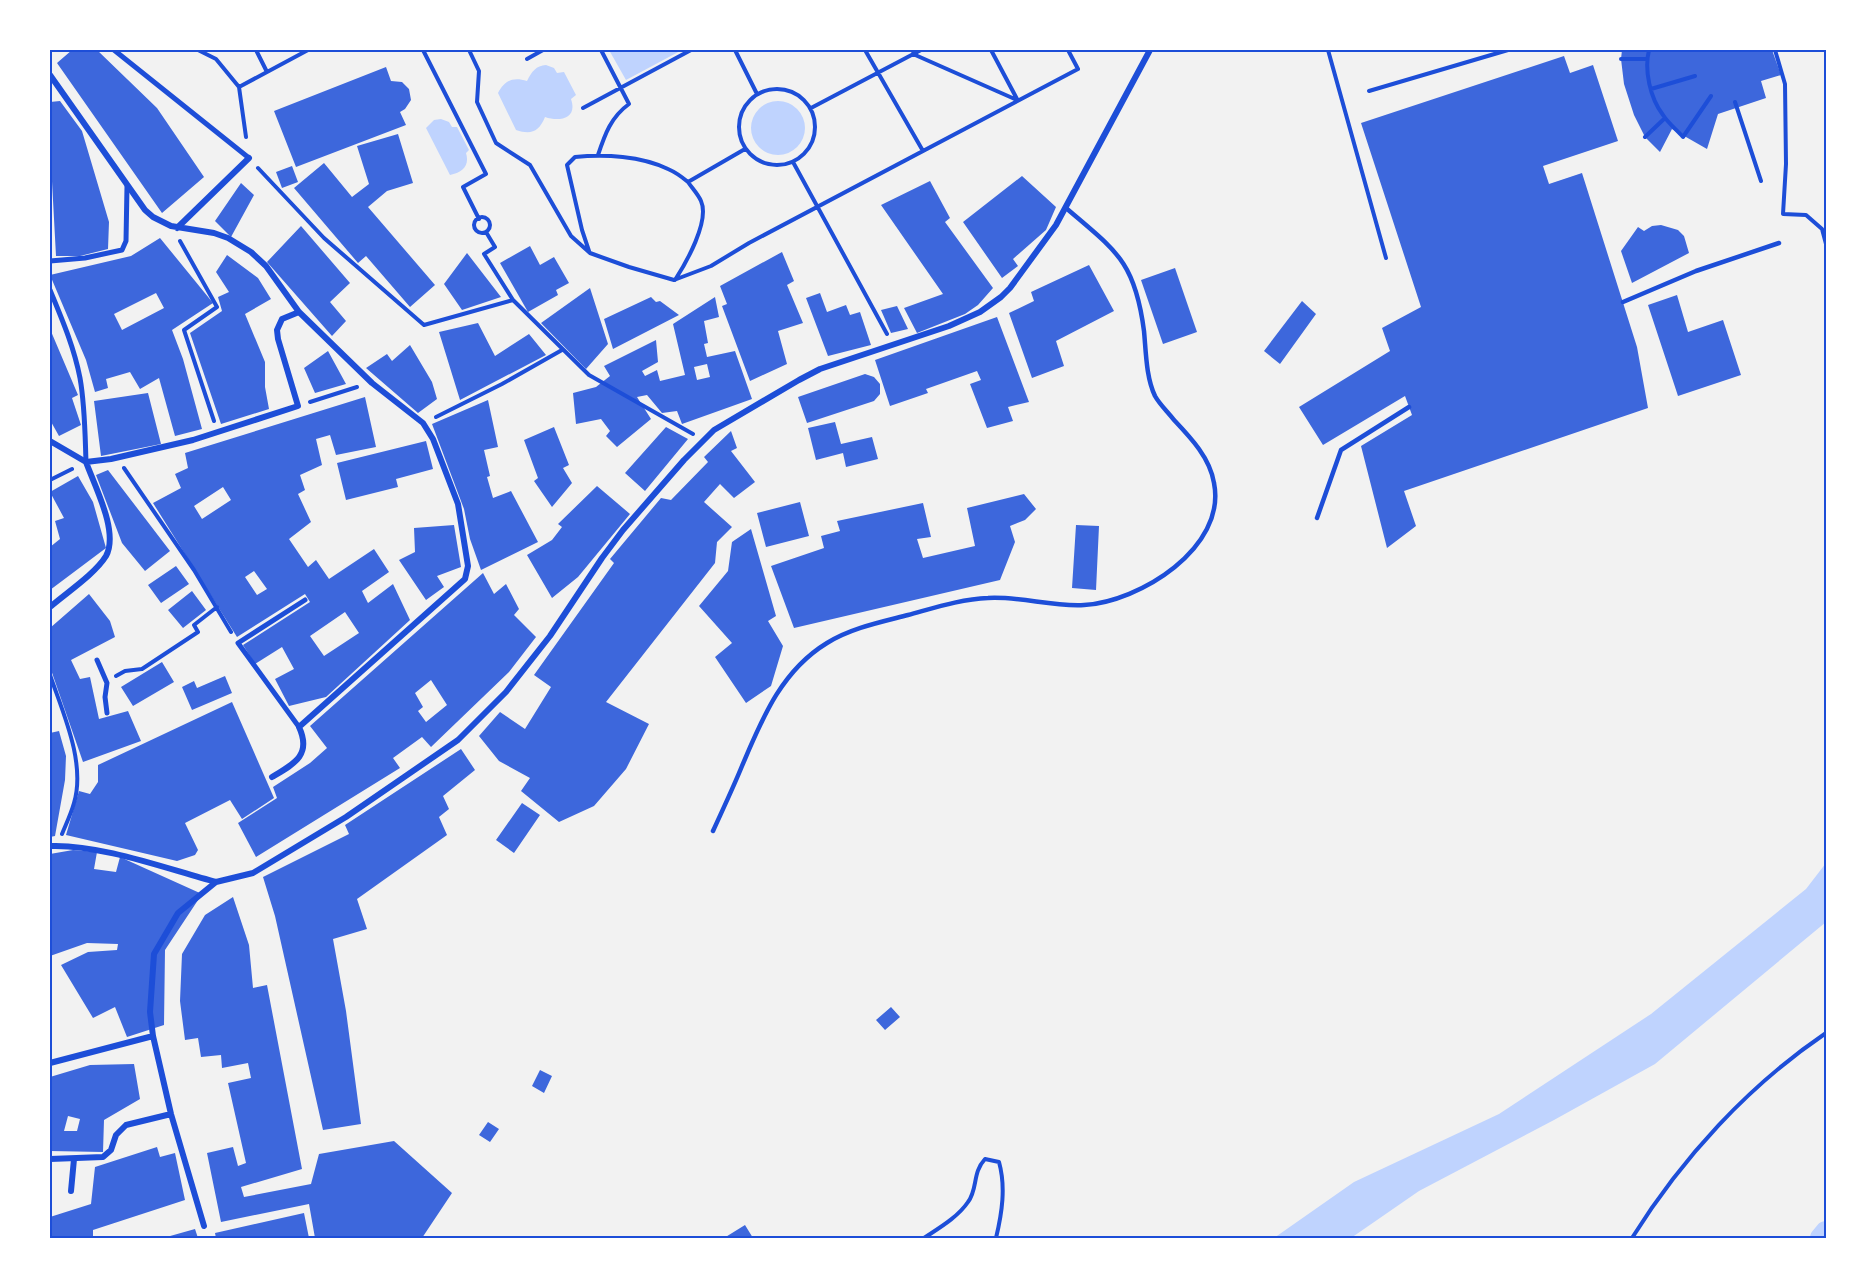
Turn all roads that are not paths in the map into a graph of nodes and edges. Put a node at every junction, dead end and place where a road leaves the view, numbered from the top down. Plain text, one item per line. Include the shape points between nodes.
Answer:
1 (114, 50) edge
2 (1150, 50) edge
3 (50, 75) edge
4 (249, 158) joint
5 (127, 186) junction
6 (1066, 208) junction
7 (174, 227) junction
8 (1779, 243) dead end
9 (50, 261) edge
10 (50, 290) edge
11 (1623, 302) dead end
12 (299, 312) junction
13 (1409, 407) dead end
14 (50, 441) edge
15 (86, 462) junction
16 (1317, 518) dead end
17 (305, 600) dead end
18 (50, 607) edge
19 (97, 660) dead end
20 (107, 713) dead end
21 (299, 727) junction
22 (272, 777) dead end
23 (713, 831) dead end
24 (50, 846) edge
25 (216, 882) junction
26 (153, 1036) junction
27 (50, 1063) edge
28 (171, 1114) junction
29 (50, 1159) edge
30 (74, 1159) junction
31 (71, 1191) dead end
32 (204, 1226) dead end

1 - 4 street
2 - 6 street
3 - 5 street
4 - 7 street
5 - 7 street via 153,217
5 - 9 street via 126,242 122,250
6 - 23 lane via 1112,248 1128,270 1139,301 1152,388 1158,402 1195,443 1212,474 1216,493 1209,529 1173,567 1134,592 1108,602 1083,605 1004,598 961,602 852,632 819,649 777,692
6 - 25 street via 1040,249 1000,297 960,322 810,374 703,440 623,530 550,636 476,723 447,748 299,846 253,873
7 - 12 street via 214,233 251,252
8 - 11 lane via 1696,271
10 - 15 street via 80,376
12 - 15 street via 282,319 277,330 298,405 165,448
12 - 21 street via 372,382 423,423 458,504 468,566 461,582
13 - 16 lane via 1341,450
14 - 15 street
15 - 18 street via 109,524 109,548 97,567
17 - 21 street via 238,643
19 - 20 street via 107,683
21 - 22 street via 304,742 300,756
24 - 25 street via 107,853
25 - 26 street via 178,913 154,954 150,1012
26 - 27 street
26 - 28 street
28 - 30 street via 126,1125 103,1157
28 - 32 street
29 - 30 street
30 - 31 street

